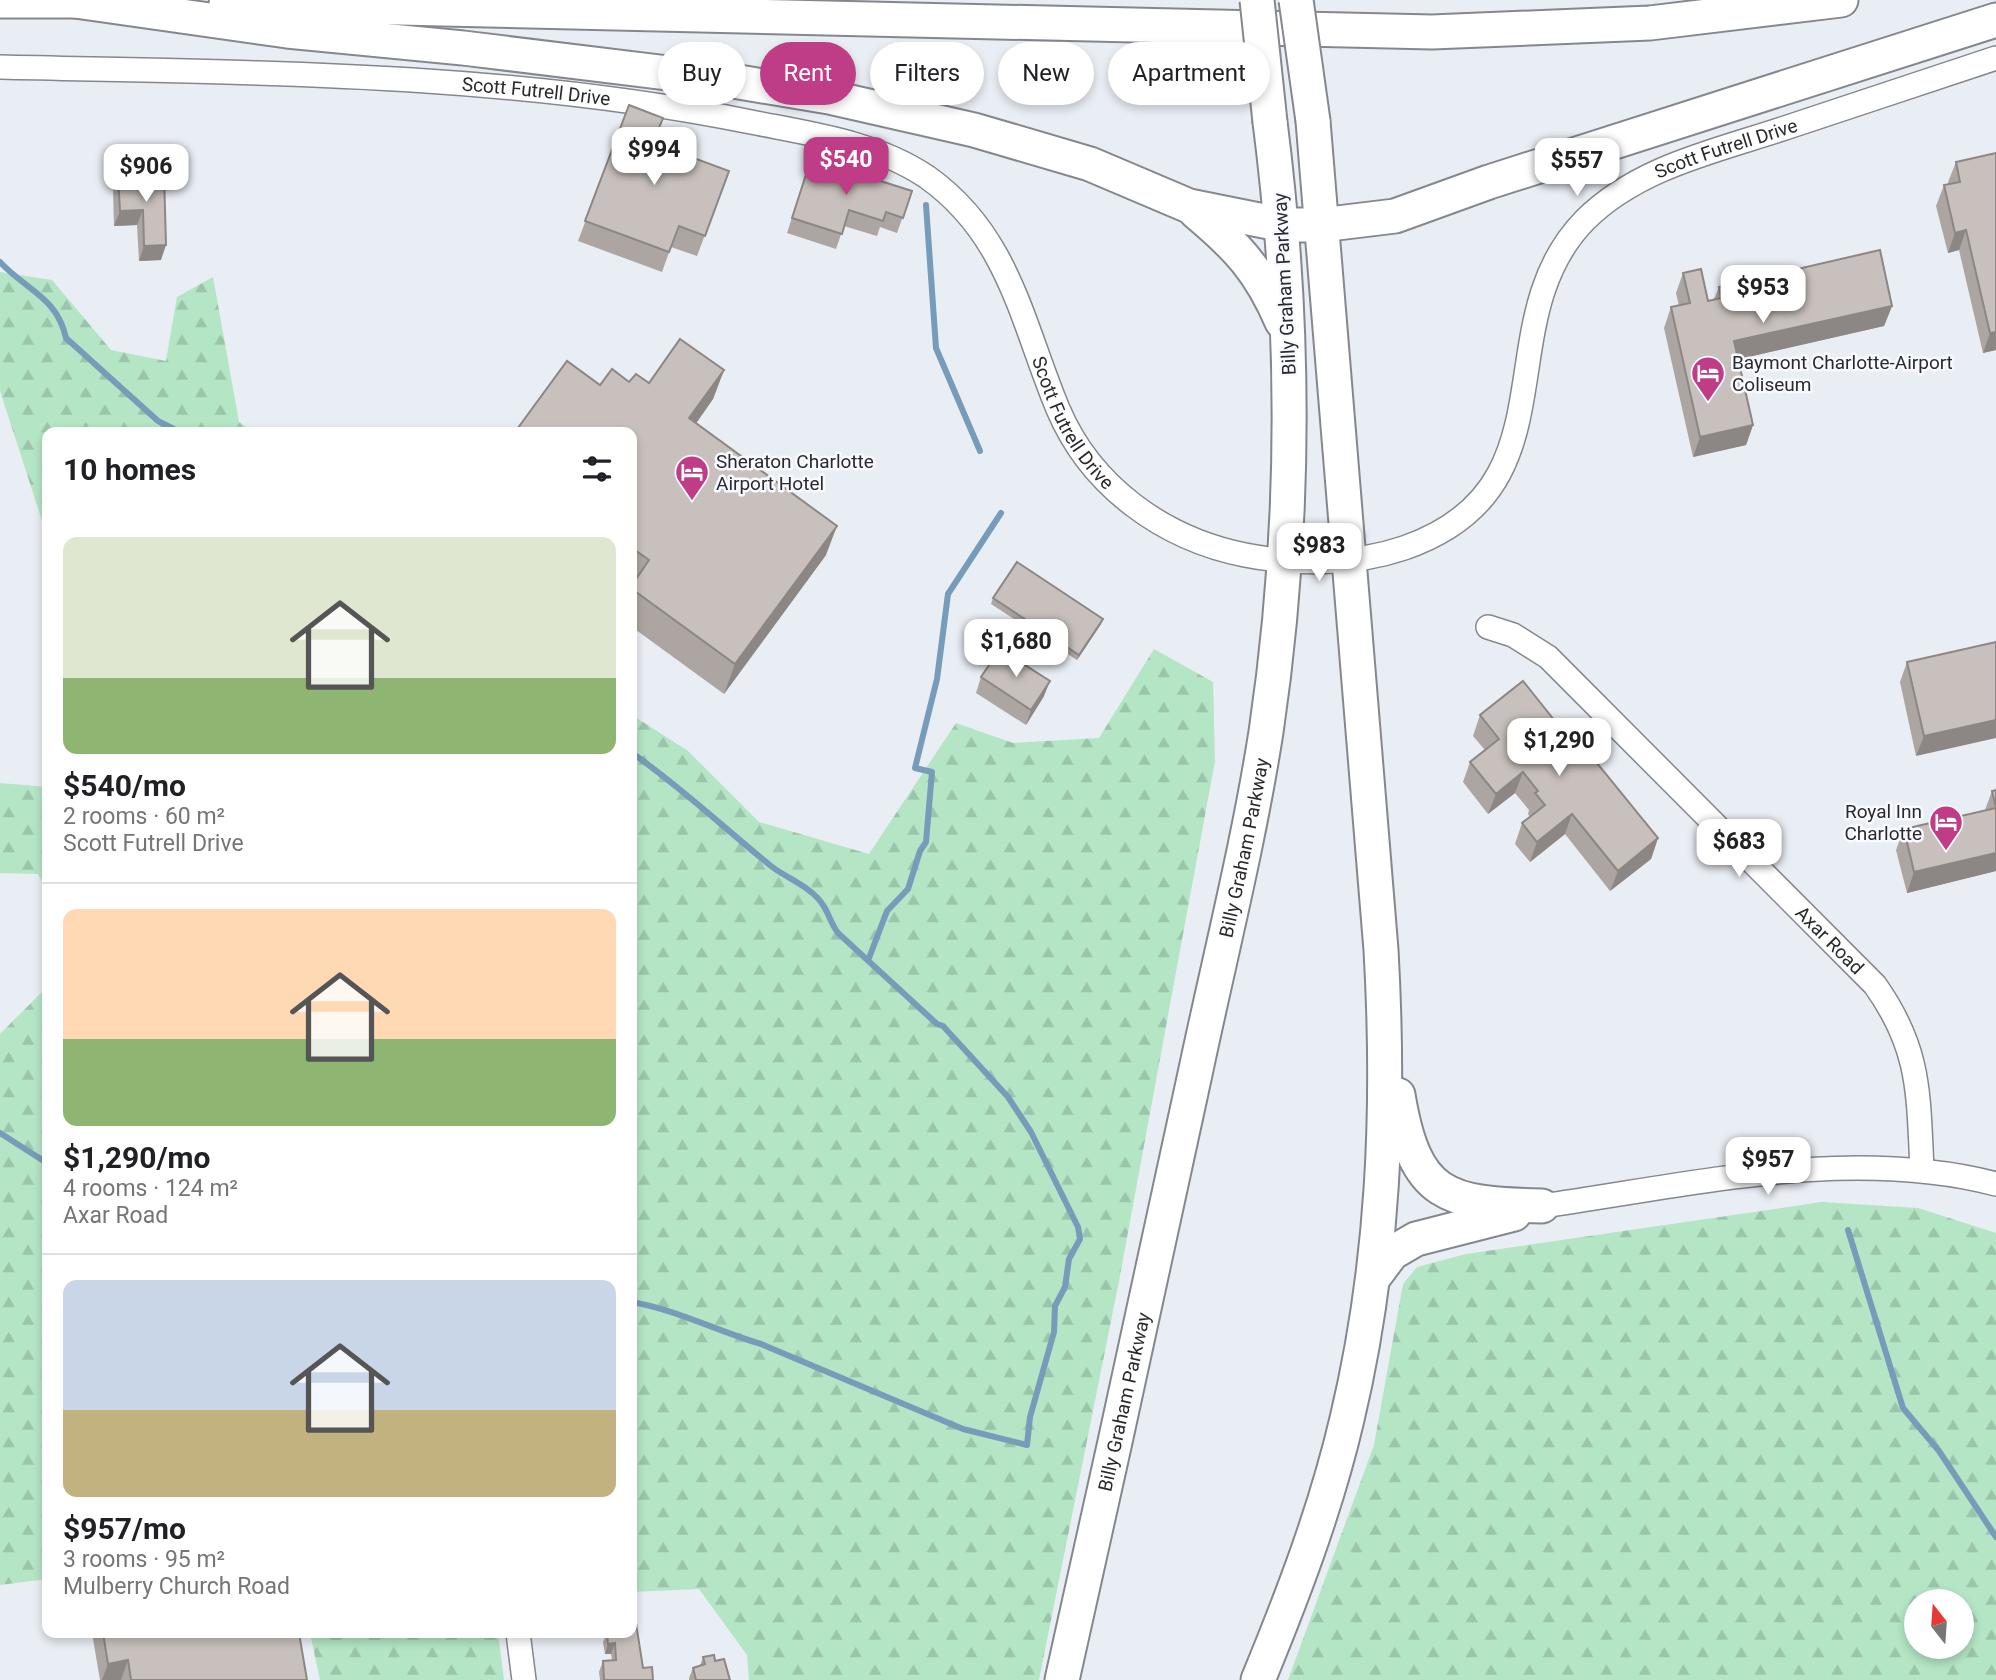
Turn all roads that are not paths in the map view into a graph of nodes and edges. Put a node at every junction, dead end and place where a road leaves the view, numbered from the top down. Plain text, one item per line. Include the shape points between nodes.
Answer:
1 (68, 0) edge
2 (1257, 0) edge
3 (1296, 0) edge
4 (1842, 0) edge
5 (0, 1) edge
6 (1996, 20) edge
7 (1996, 58) edge
8 (0, 67) edge
9 (1189, 206) junction
10 (1284, 225) junction
11 (1321, 225) junction
12 (1289, 339) junction
13 (1351, 558) junction
14 (1284, 561) junction
15 (1488, 627) dead end
16 (1385, 1017) junction
17 (1922, 1169) junction
18 (1996, 1184) edge
19 (1542, 1206) junction
20 (1374, 1277) junction
21 (519, 1638) edge
22 (524, 1680) edge
23 (1062, 1680) edge
24 (1258, 1680) edge

1 - 4 highway via 1420,32 1650,23
1 - 5 highway
1 - 9 highway via 287,32 463,48 829,97 974,130 1090,164
2 - 10 highway, Billy Graham Parkway, bridge
3 - 11 highway, Billy Graham Parkway, bridge via 1313,121
6 - 11 highway via 1395,216
7 - 13 street, Scott Futrell Drive via 1672,166 1614,195 1577,229 1554,265 1541,298 1518,428 1500,474 1460,519 1436,534 1403,548
8 - 14 street, Scott Futrell Drive via 399,80 554,92 705,113 874,150 924,175 953,198 994,247 1060,416 1109,484 1170,531 1223,551
9 - 10 highway
9 - 12 highway via 1252,263
10 - 11 highway
10 - 12 highway, Billy Graham Parkway
11 - 13 highway, Billy Graham Parkway
12 - 14 highway, Billy Graham Parkway
13 - 14 street, Scott Futrell Drive
13 - 16 highway, Billy Graham Parkway
14 - 23 highway, Billy Graham Parkway via 1255,796
15 - 17 street, Axar Road via 1513,635 1548,657 1875,985 1895,1012 1914,1061
16 - 19 highway via 1401,1113 1415,1162 1438,1188 1450,1193 1485,1205
16 - 20 highway, Billy Graham Parkway via 1384,1170
17 - 18 street
17 - 19 street via 1822,1169
19 - 20 highway via 1416,1239 1392,1253
20 - 24 highway, Billy Graham Parkway via 1350,1408 1324,1503
21 - 22 street

